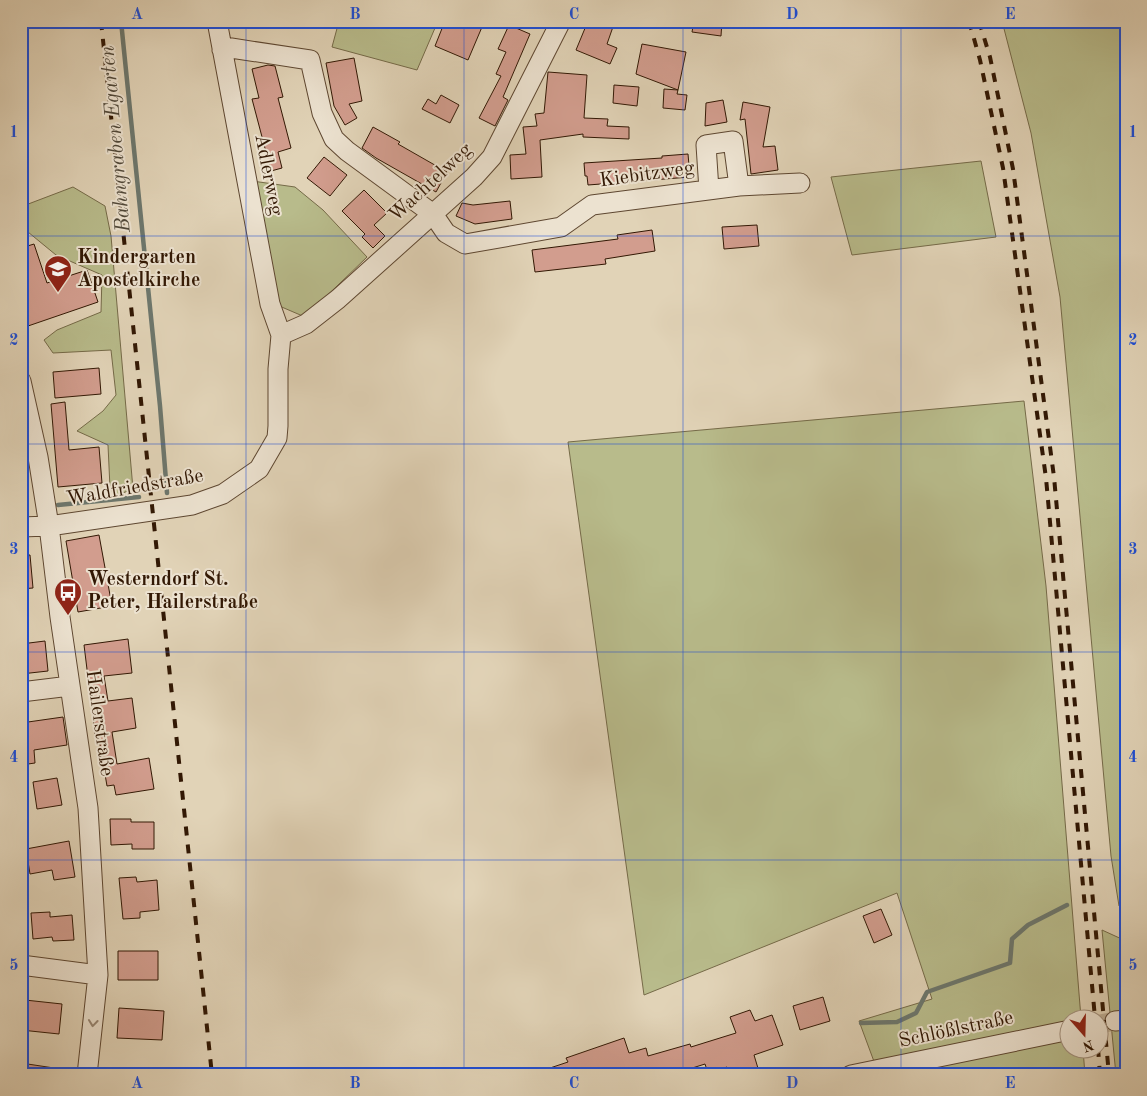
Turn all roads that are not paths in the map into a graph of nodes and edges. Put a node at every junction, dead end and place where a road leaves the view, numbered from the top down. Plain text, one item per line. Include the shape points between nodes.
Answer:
1 (217, 21) edge
2 (561, 21) edge
3 (222, 50) junction
4 (800, 183) dead end
5 (739, 186) junction
6 (709, 190) junction
7 (433, 214) junction
8 (281, 335) junction
9 (21, 381) edge
10 (49, 526) junction
11 (21, 528) edge
12 (70, 686) junction
13 (21, 692) edge
14 (21, 965) edge
15 (98, 975) junction
16 (1060, 1032) edge
17 (87, 1075) edge
18 (851, 1075) edge

1 - 3 street, Adlerweg
2 - 7 street, Wachtelweg via 492,157
3 - 7 street, Kiebitzweg via 231,48 310,60 322,113 334,138
3 - 8 street, Adlerweg via 270,304
4 - 5 street, Kiebitzweg
5 - 6 street, Kiebitzweg
5 - 6 street, Kiebitzweg via 733,142 706,146
6 - 7 street, Kiebitzweg via 592,205 561,227 465,244 446,233
7 - 8 street, Wachtelweg via 338,299 306,324
8 - 10 street, Waldfriedstraße via 277,438 259,469 223,494 192,505
9 - 10 street, Hailerstraße
10 - 11 street, Waldfriedstraße
10 - 12 street, Hailerstraße
12 - 13 street
12 - 15 street, Hailerstraße via 88,808
14 - 15 street
15 -> 17 street, Hailerstraße
16 - 18 street, Schlößlstraße

